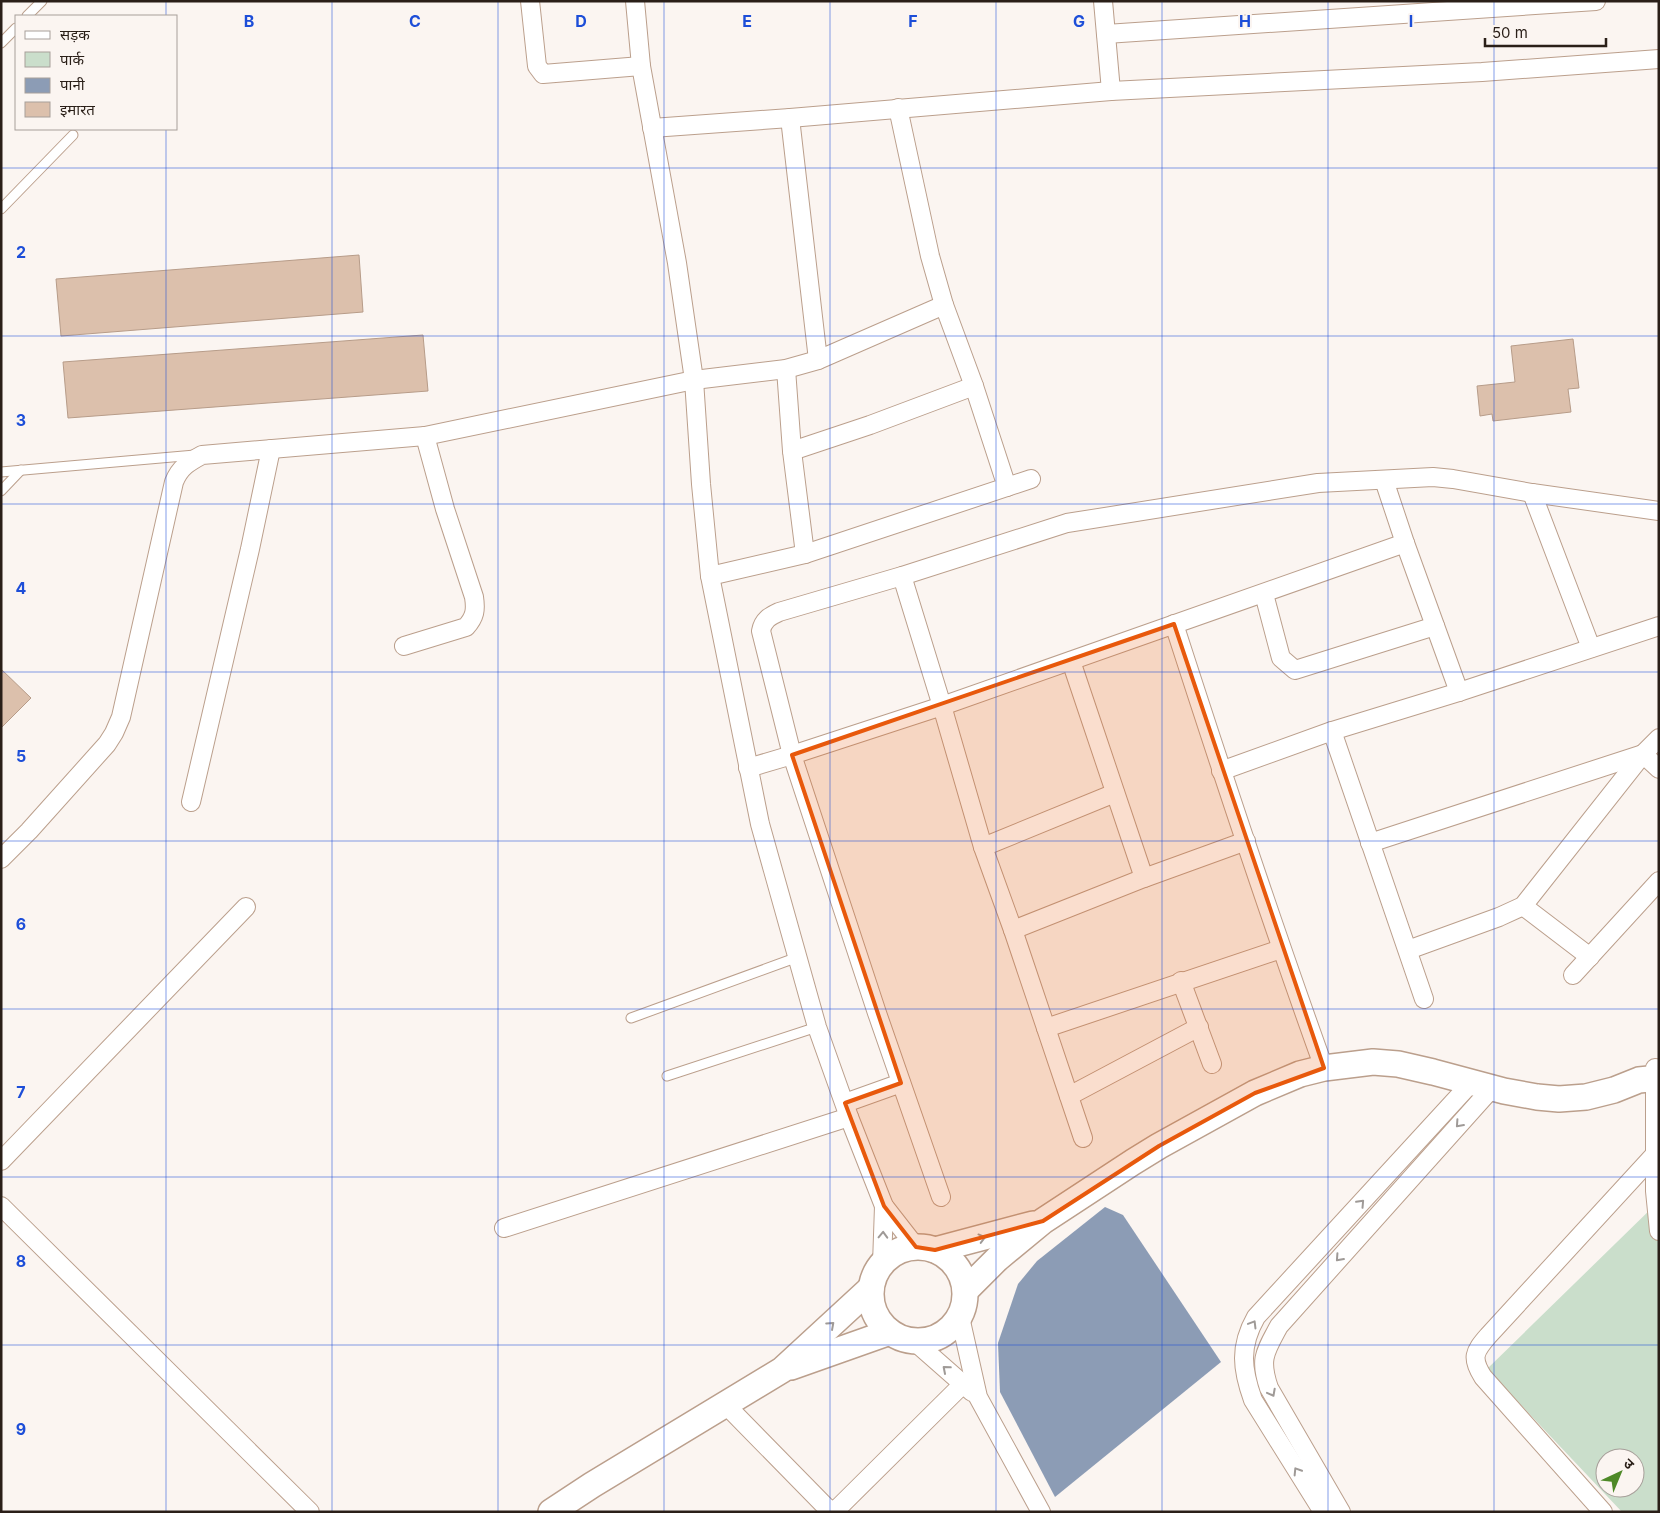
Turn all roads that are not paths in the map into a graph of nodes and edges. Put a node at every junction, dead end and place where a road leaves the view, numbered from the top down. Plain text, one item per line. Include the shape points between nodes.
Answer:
1 (42, 1) edge
2 (530, 1) edge
3 (635, 1) edge
4 (1103, 1) edge
5 (1596, 1) edge
6 (28, 15) edge
7 (15, 29) edge
8 (1106, 34) junction
9 (1, 43) edge
10 (1659, 59) edge
11 (641, 66) junction
12 (1111, 91) junction
13 (898, 108) junction
14 (790, 118) junction
15 (652, 128) junction
16 (73, 135) dead end
17 (1, 209) edge
18 (944, 306) junction
19 (818, 360) junction
20 (786, 369) junction
21 (694, 380) junction
22 (974, 386) junction
23 (425, 436) junction
24 (271, 449) junction
25 (792, 451) junction
26 (202, 455) junction
27 (21, 470) junction
28 (1, 472) edge
29 (1031, 479) dead end
30 (1384, 480) junction
31 (1007, 487) junction
32 (1, 491) edge
33 (1532, 493) junction
34 (1659, 511) edge
35 (1405, 544) junction
36 (805, 554) junction
37 (710, 576) junction
38 (902, 576) junction
39 (1264, 594) junction
40 (1174, 624) junction
41 (1435, 626) junction
42 (1659, 626) edge
43 (404, 646) dead end
44 (1591, 648) junction
45 (1071, 661) junction
46 (1459, 692) junction
47 (942, 706) junction
48 (1332, 731) junction
49 (1659, 738) edge
50 (1643, 754) junction
51 (792, 755) junction
52 (748, 768) junction
53 (1659, 769) edge
54 (1221, 771) junction
55 (1115, 793) junction
56 (191, 802) dead end
57 (1246, 841) junction
58 (1370, 843) junction
59 (983, 847) junction
60 (1, 859) edge
61 (1144, 878) junction
62 (1659, 881) edge
63 (1523, 906) junction
64 (246, 907) dead end
65 (1013, 930) junction
66 (1281, 949) junction
67 (1408, 950) junction
68 (798, 957) junction
69 (1590, 957) junction
70 (1573, 975) dead end
71 (1181, 981) junction
72 (1424, 999) dead end
73 (632, 1018) dead end
74 (817, 1027) junction
75 (1199, 1027) junction
76 (1046, 1028) junction
77 (1212, 1064) dead end
78 (1324, 1068) junction
79 (1654, 1074) edge
80 (667, 1076) dead end
81 (901, 1083) junction
82 (1482, 1085) junction
83 (1069, 1096) junction
84 (847, 1110) junction
85 (1083, 1138) dead end
86 (1656, 1153) junction
87 (1, 1161) edge
88 (941, 1197) dead end
89 (1, 1206) edge
90 (884, 1206) junction
91 (1043, 1221) junction
92 (504, 1228) dead end
93 (1338, 1228) junction
94 (1659, 1231) edge
95 (1355, 1241) junction
96 (925, 1248) junction
97 (882, 1264) junction
98 (871, 1288) junction
99 (966, 1290) junction
100 (960, 1317) junction
101 (890, 1332) junction
102 (914, 1341) junction
103 (782, 1370) junction
104 (963, 1384) junction
105 (978, 1397) junction
106 (725, 1404) junction
107 (310, 1512) edge
108 (551, 1512) edge
109 (1041, 1512) edge
110 (1323, 1512) edge
111 (1341, 1512) edge
112 (1603, 1512) edge

1 - 6 lane
2 - 11 street via 537,66 543,74
3 - 11 street
4 - 8 street
5 - 8 street
7 - 9 lane
8 - 12 street
10 - 12 street via 1482,72
11 - 15 street
12 - 13 street
13 - 14 street
13 - 18 street
14 - 15 street
14 - 19 street
15 - 21 street
16 - 17 lane
18 - 19 street
18 - 22 street
19 - 20 street
20 - 21 street
20 - 25 street
21 - 23 street
21 - 37 street
22 - 25 street
22 - 31 street
23 - 24 street
23 - 43 street via 476,608 466,627
24 - 26 street
24 - 56 street
25 - 36 street
26 - 27 lane
26 - 60 street via 184,465 174,482 121,717 114,733
27 - 28 lane
27 - 32 lane
29 - 31 street
30 - 33 street via 1433,477
30 - 35 street
30 - 38 street via 1318,483 1067,523
31 - 36 street
33 - 34 street
33 - 44 street
35 - 39 street
35 - 41 street
36 - 37 street
37 - 52 street
38 - 47 street
38 - 51 street via 779,612 762,624 760,631
39 - 40 street
39 - 41 street via 1281,658 1295,670
40 - 45 street
40 - 54 street
41 - 46 street
42 - 44 street
44 - 46 street
45 - 47 street
45 - 55 street
46 - 48 street
47 - 51 street
47 - 59 street
48 - 54 street
48 - 58 street
49 - 50 street
50 - 53 street
50 - 58 street
50 - 63 street
51 - 52 street
51 - 81 street
52 - 68 street via 760,824
54 - 57 street
55 - 59 street
55 - 61 street
57 - 61 street
57 - 66 street
58 - 67 street
59 - 65 street
61 - 65 street
62 - 69 street
63 - 67 street via 1499,918
63 - 69 street
64 - 87 street
65 - 76 street
66 - 71 street
66 - 78 street
67 - 72 street
68 - 73 lane
68 - 74 street
69 - 70 street
71 - 75 street
71 - 76 street
74 - 80 lane
74 - 84 street
75 - 77 street
75 - 83 street
76 - 83 street
78 - 82 main road via 1373,1062 1398,1064
78 - 91 main road via 1300,1074 1255,1093 1158,1146
79 - 82 main road via 1614,1090 1559,1099
79 - 86 street
81 - 84 street
81 - 88 street
93 -> 82 street
82 -> 95 street
83 - 85 street
84 - 90 street
84 - 92 street
86 - 94 street
86 - 112 street via 1488,1336 1478,1348 1475,1358 1483,1377
89 - 107 street
90 - 96 street
97 -> 90 street
96 -> 91 main road
91 - 99 main road
93 - 95 street
110 -> 93 street via 1252,1400 1246,1380 1244,1352 1248,1331 1256,1317
95 -> 111 street via 1279,1326 1264,1358 1263,1370 1269,1388
96 - 97 main road via 903,1249
96 - 99 main road via 946,1256 956,1265
97 - 98 main road
98 - 101 main road via 872,1305
103 -> 98 main road
99 - 100 main road
100 - 102 main road via 941,1336 928,1341
100 - 105 street
101 - 102 main road
101 - 103 main road
104 -> 102 street
103 - 106 main road
104 - 105 street
104 - 106 street via 835,1511 825,1506
105 - 109 street
106 - 108 main road

